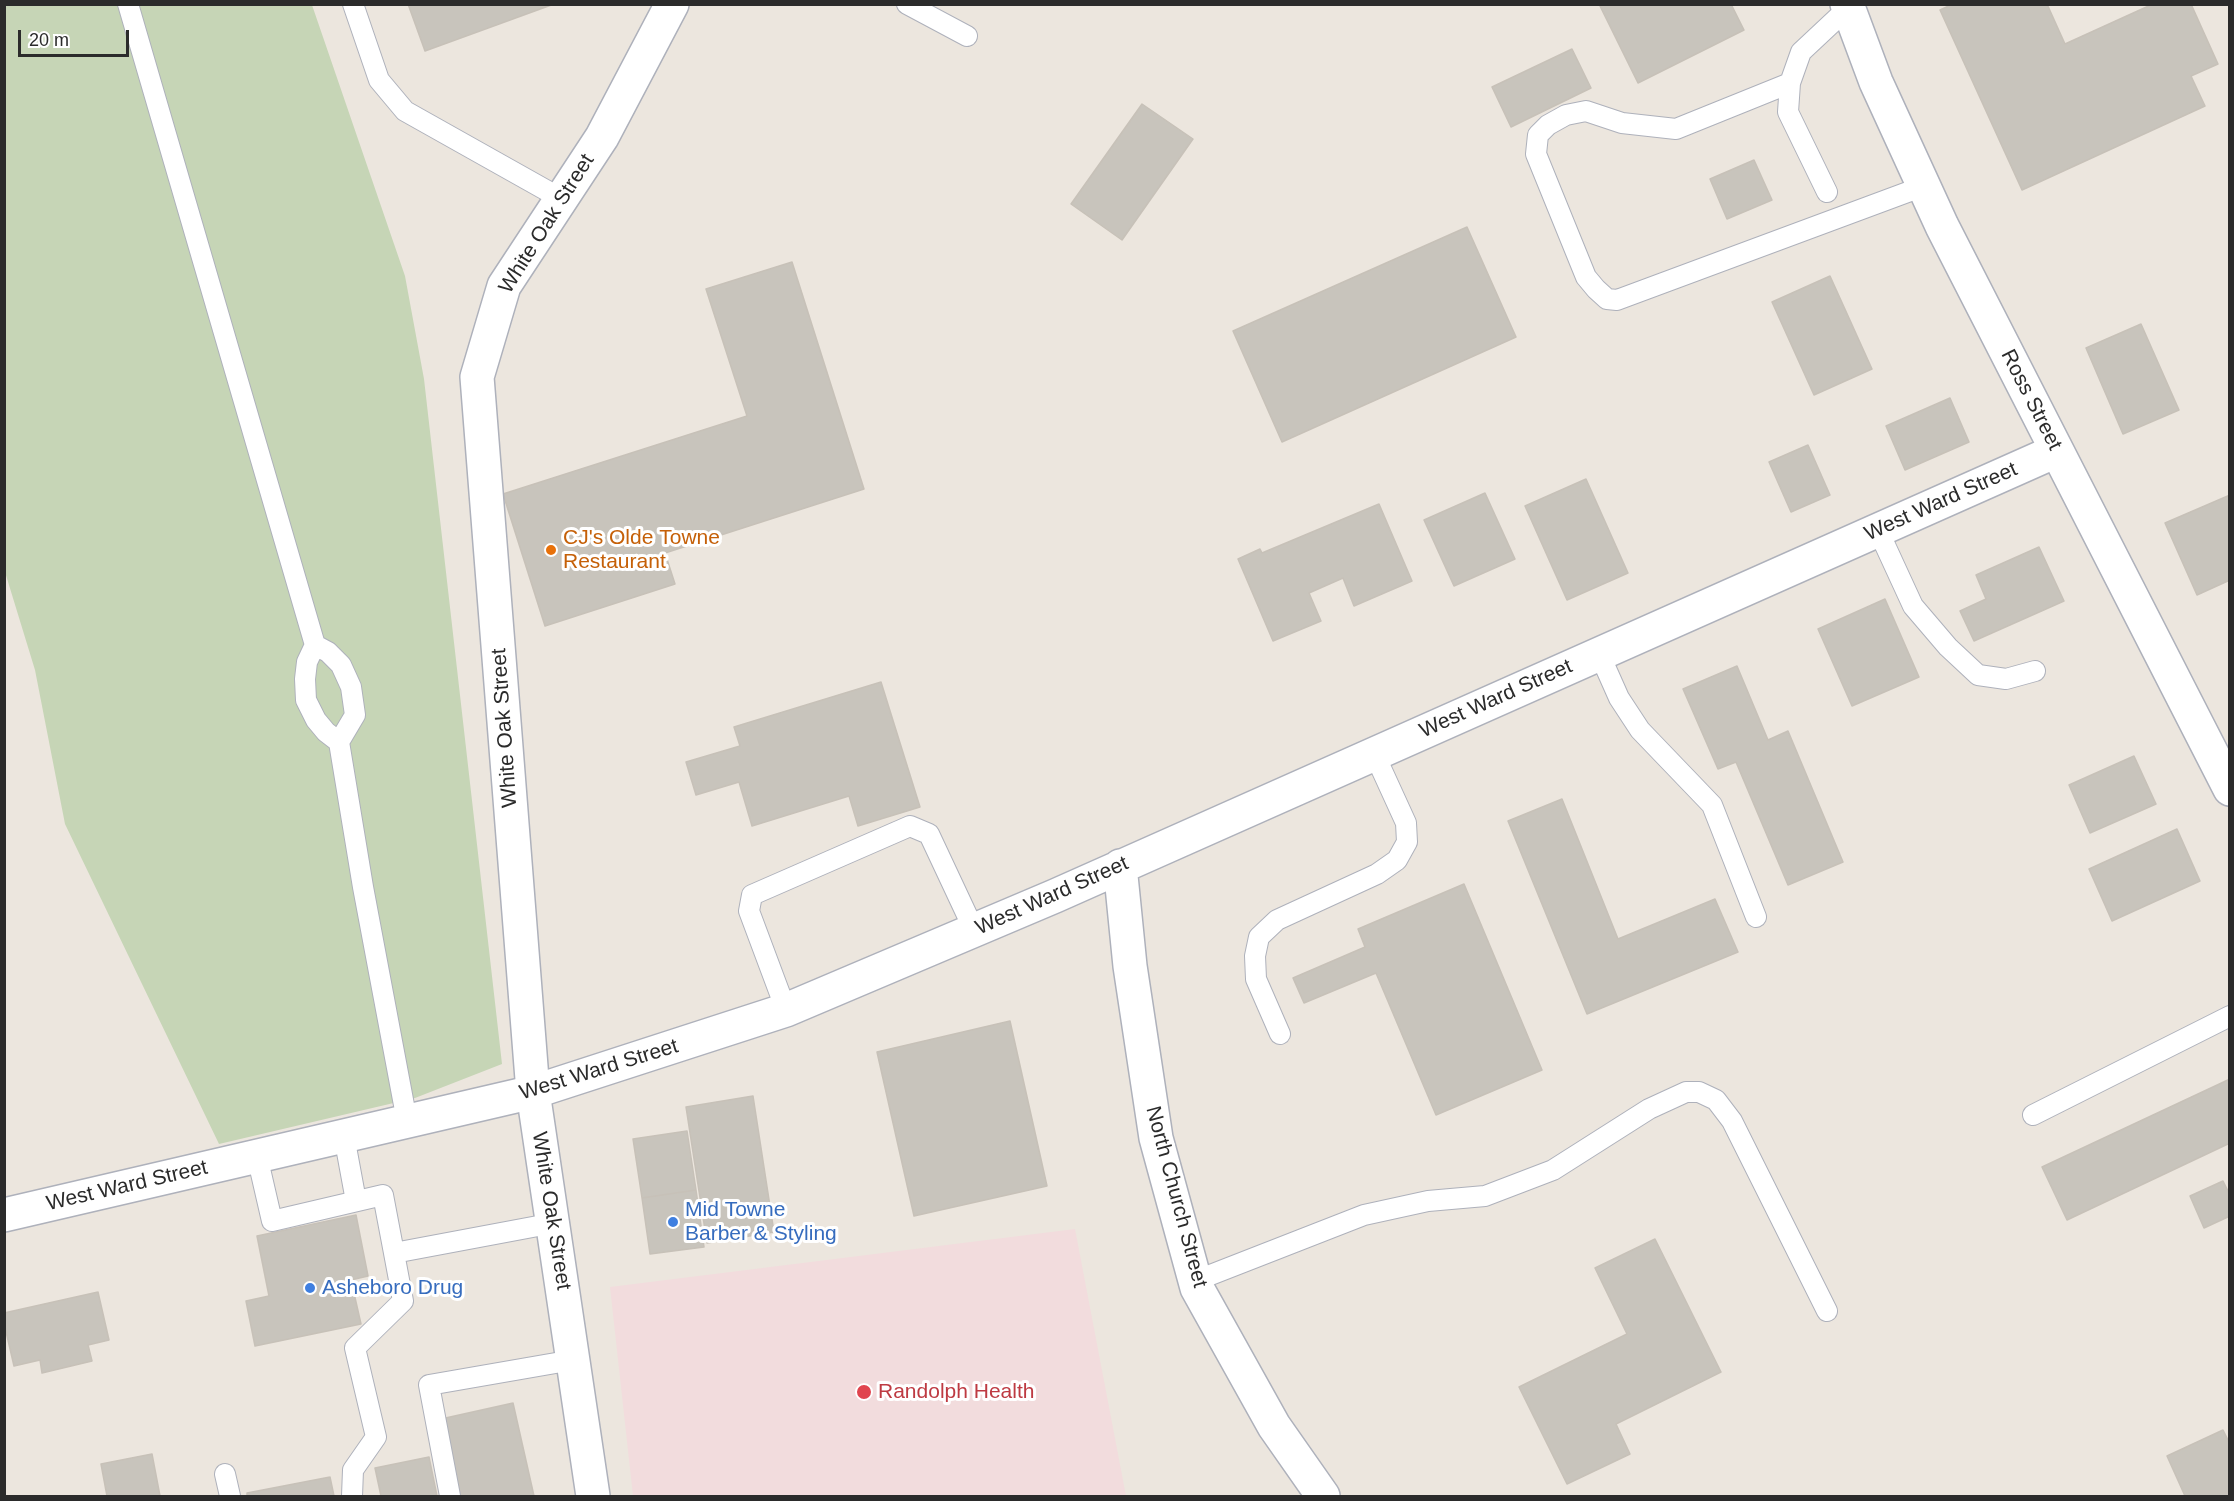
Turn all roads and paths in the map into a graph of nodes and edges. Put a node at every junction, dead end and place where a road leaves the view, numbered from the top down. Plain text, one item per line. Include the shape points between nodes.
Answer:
1 (129, 4) edge
2 (353, 4) edge
3 (672, 4) edge
4 (907, 4) edge
5 (1847, 6) edge
6 (967, 36) dead end
7 (1790, 83) junction
8 (1923, 186) junction
9 (1827, 192) dead end
10 (560, 198) junction
11 (2056, 451) junction
12 (1878, 530) junction
13 (315, 645) junction
14 (1599, 653) junction
15 (2035, 671) dead end
16 (339, 742) junction
17 (1374, 753) junction
18 (2229, 789) edge
19 (1120, 866) junction
20 (1756, 916) dead end
21 (974, 930) junction
22 (786, 1010) junction
23 (2229, 1016) edge
24 (1280, 1034) dead end
25 (533, 1092) junction
26 (2032, 1115) dead end
27 (407, 1121) junction
28 (344, 1136) junction
29 (257, 1156) junction
30 (356, 1201) junction
31 (4, 1215) edge
32 (554, 1223) junction
33 (394, 1253) junction
34 (1195, 1281) junction
35 (1827, 1311) dead end
36 (573, 1360) junction
37 (225, 1474) dead end
38 (230, 1497) edge
39 (352, 1497) edge
40 (450, 1497) edge
41 (593, 1497) edge
42 (1323, 1497) edge

1 - 13 lane
2 - 10 lane via 379,80 405,111
3 - 10 street, White Oak Street via 602,137
4 - 6 lane
5 - 7 lane via 1800,52
5 - 8 street, Ross Street
7 - 8 lane via 1676,129 1622,123 1586,111 1566,115 1538,135 1536,154 1586,277 1596,290 1607,299 1617,300
7 - 9 lane via 1788,112
8 - 11 street, Ross Street
10 - 25 street, White Oak Street via 504,286 477,377
11 - 12 street, West Ward Street
11 - 18 street, Ross Street
12 - 14 street, West Ward Street
12 - 15 lane via 1913,606 1978,675 2006,679
13 - 16 lane via 306,671 306,700 316,720
13 - 16 lane via 341,665 351,687 355,715
14 - 17 street, West Ward Street
14 - 20 lane via 1619,698 1640,730 1712,806
16 - 27 lane
17 - 19 street, West Ward Street
17 - 24 lane via 1406,824 1407,842 1397,860 1377,874 1277,920 1259,937 1256,979
19 - 21 street, West Ward Street
19 - 34 street, North Church Street via 1130,966 1156,1138
21 - 22 street, West Ward Street
21 - 22 lane via 929,834 910,826 752,895 748,911
22 - 25 street, West Ward Street
23 - 26 lane
25 - 27 street, West Ward Street
25 - 32 street, White Oak Street
27 - 28 street, West Ward Street
28 - 29 street, West Ward Street
28 - 30 lane
29 - 30 lane via 272,1221
29 - 31 street, West Ward Street
30 - 33 lane via 383,1195
32 - 33 lane
32 - 36 street, White Oak Street
33 - 39 lane via 403,1301 355,1348 376,1437 353,1470
34 - 35 lane via 1364,1215 1428,1201 1485,1196 1552,1170 1649,1109 1686,1092 1699,1092 1716,1100 1732,1121
34 - 42 street, North Church Street via 1274,1426
36 - 40 lane via 429,1385
36 - 41 street, White Oak Street
37 - 38 lane

